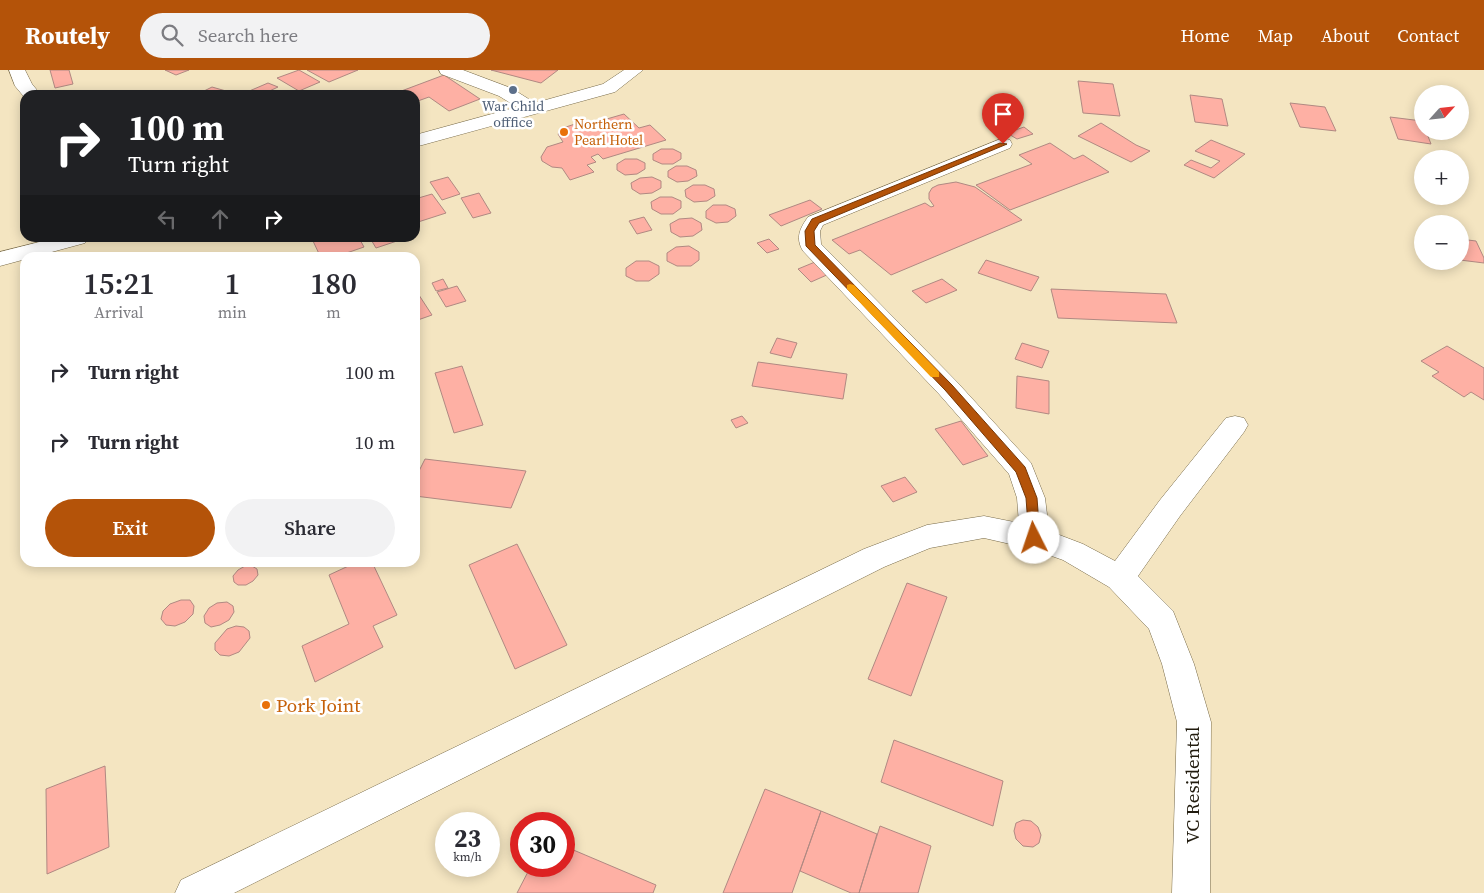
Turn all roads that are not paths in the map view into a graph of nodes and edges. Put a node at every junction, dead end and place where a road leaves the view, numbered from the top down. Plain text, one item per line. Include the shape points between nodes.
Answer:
1 (17, 70) edge
2 (447, 70) edge
3 (635, 70) edge
4 (28, 90) edge
5 (532, 109) junction
6 (420, 140) edge
7 (1003, 144) dead end
8 (62, 242) edge
9 (26, 252) edge
10 (20, 254) edge
11 (0, 259) edge
12 (1236, 426) dead end
13 (1034, 538) junction
14 (1120, 578) junction
15 (214, 888) edge
16 (1191, 893) edge

1 - 4 street
2 - 5 street via 504,92
3 - 5 street via 608,88
5 - 6 street
7 - 13 street via 815,221 810,238 811,246 948,388 1021,470 1031,498
8 - 9 street
10 - 11 street
12 - 14 street via 1170,508
13 - 14 street via 1073,552
13 - 15 street via 984,528 927,537 874,558
14 - 16 street, VC Residental via 1162,621 1194,722

